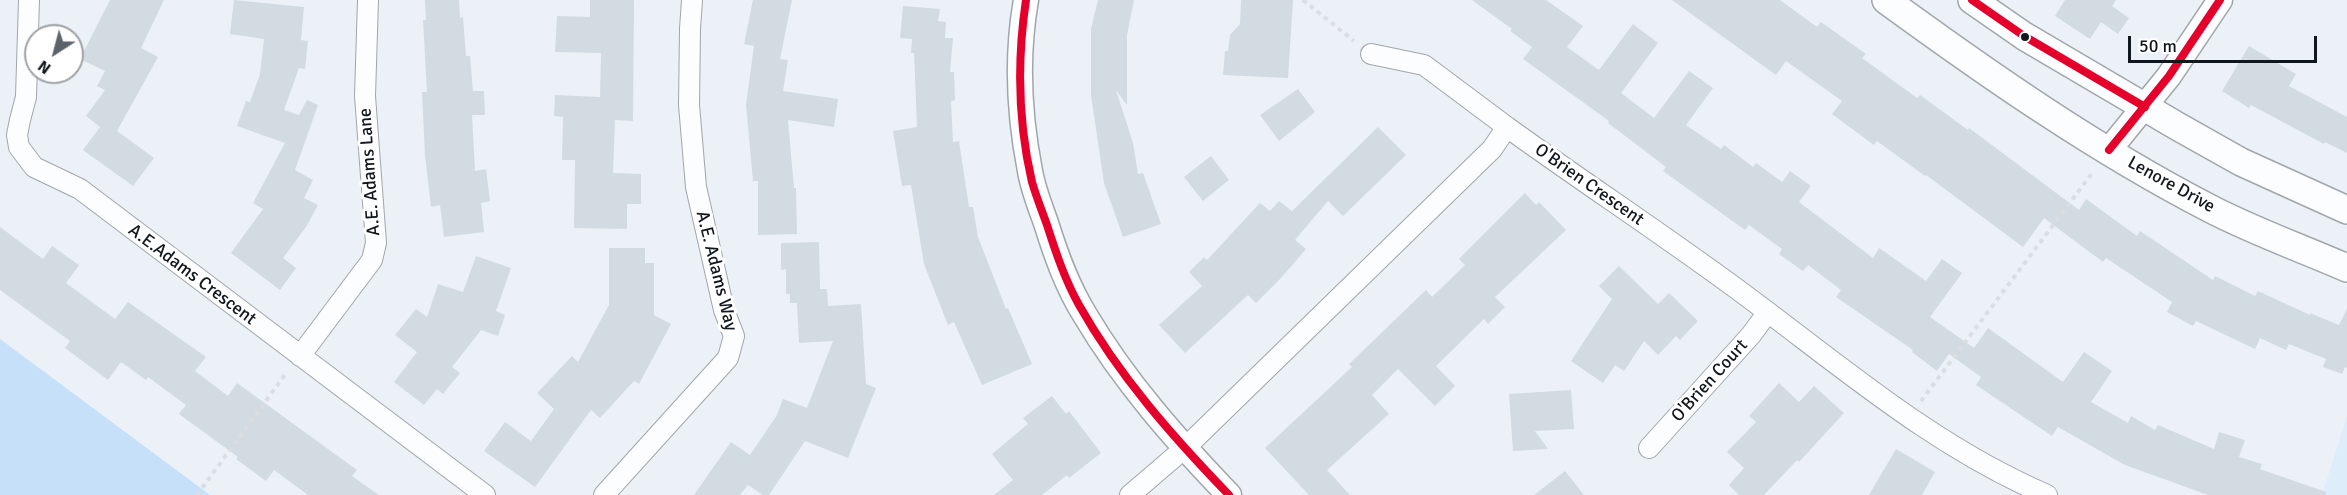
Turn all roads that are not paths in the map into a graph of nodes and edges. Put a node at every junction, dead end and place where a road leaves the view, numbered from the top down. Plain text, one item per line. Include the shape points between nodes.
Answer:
1 (29, 0) edge
2 (368, 0) edge
3 (692, 0) edge
4 (1026, 0) edge
5 (1886, 0) edge
6 (1972, 0) edge
7 (2220, 0) edge
8 (1371, 54) dead end
9 (2145, 107) junction
10 (1508, 127) junction
11 (2109, 150) junction
12 (2347, 210) edge
13 (2347, 268) edge
14 (1768, 312) junction
15 (300, 356) junction
16 (1186, 447) junction
17 (1649, 448) dead end
18 (2022, 490) edge
19 (485, 495) edge
20 (604, 495) edge
21 (1130, 495) edge
22 (1229, 495) edge
23 (2048, 495) edge

1 - 15 street, A.E.Adams Crescent via 26,97 17,135 23,155 44,174 80,189
2 - 15 street, A.E. Adams Lane via 365,96 376,243 368,268
3 - 20 street, A.E. Adams Way via 689,105 696,187 724,310 734,336 728,358
4 - 16 street via 1020,60 1022,119 1030,174 1058,262 1084,314 1114,360
5 - 11 main road, Lenore Drive via 2050,114
6 - 9 main road via 2024,36
7 - 9 street
8 - 10 street, O'Brien Crescent via 1424,66
9 - 11 street
9 - 12 main road via 2241,162
10 - 14 street, O'Brien Crescent
10 - 16 street via 1492,148
11 - 13 main road, Lenore Drive via 2210,208
14 - 17 street, O'Brien Court
14 - 18 street, O'Brien Crescent via 1908,418
15 - 19 street, A.E.Adams Crescent
16 - 21 street
16 - 22 street
18 - 23 street, O'Brien Crescent

